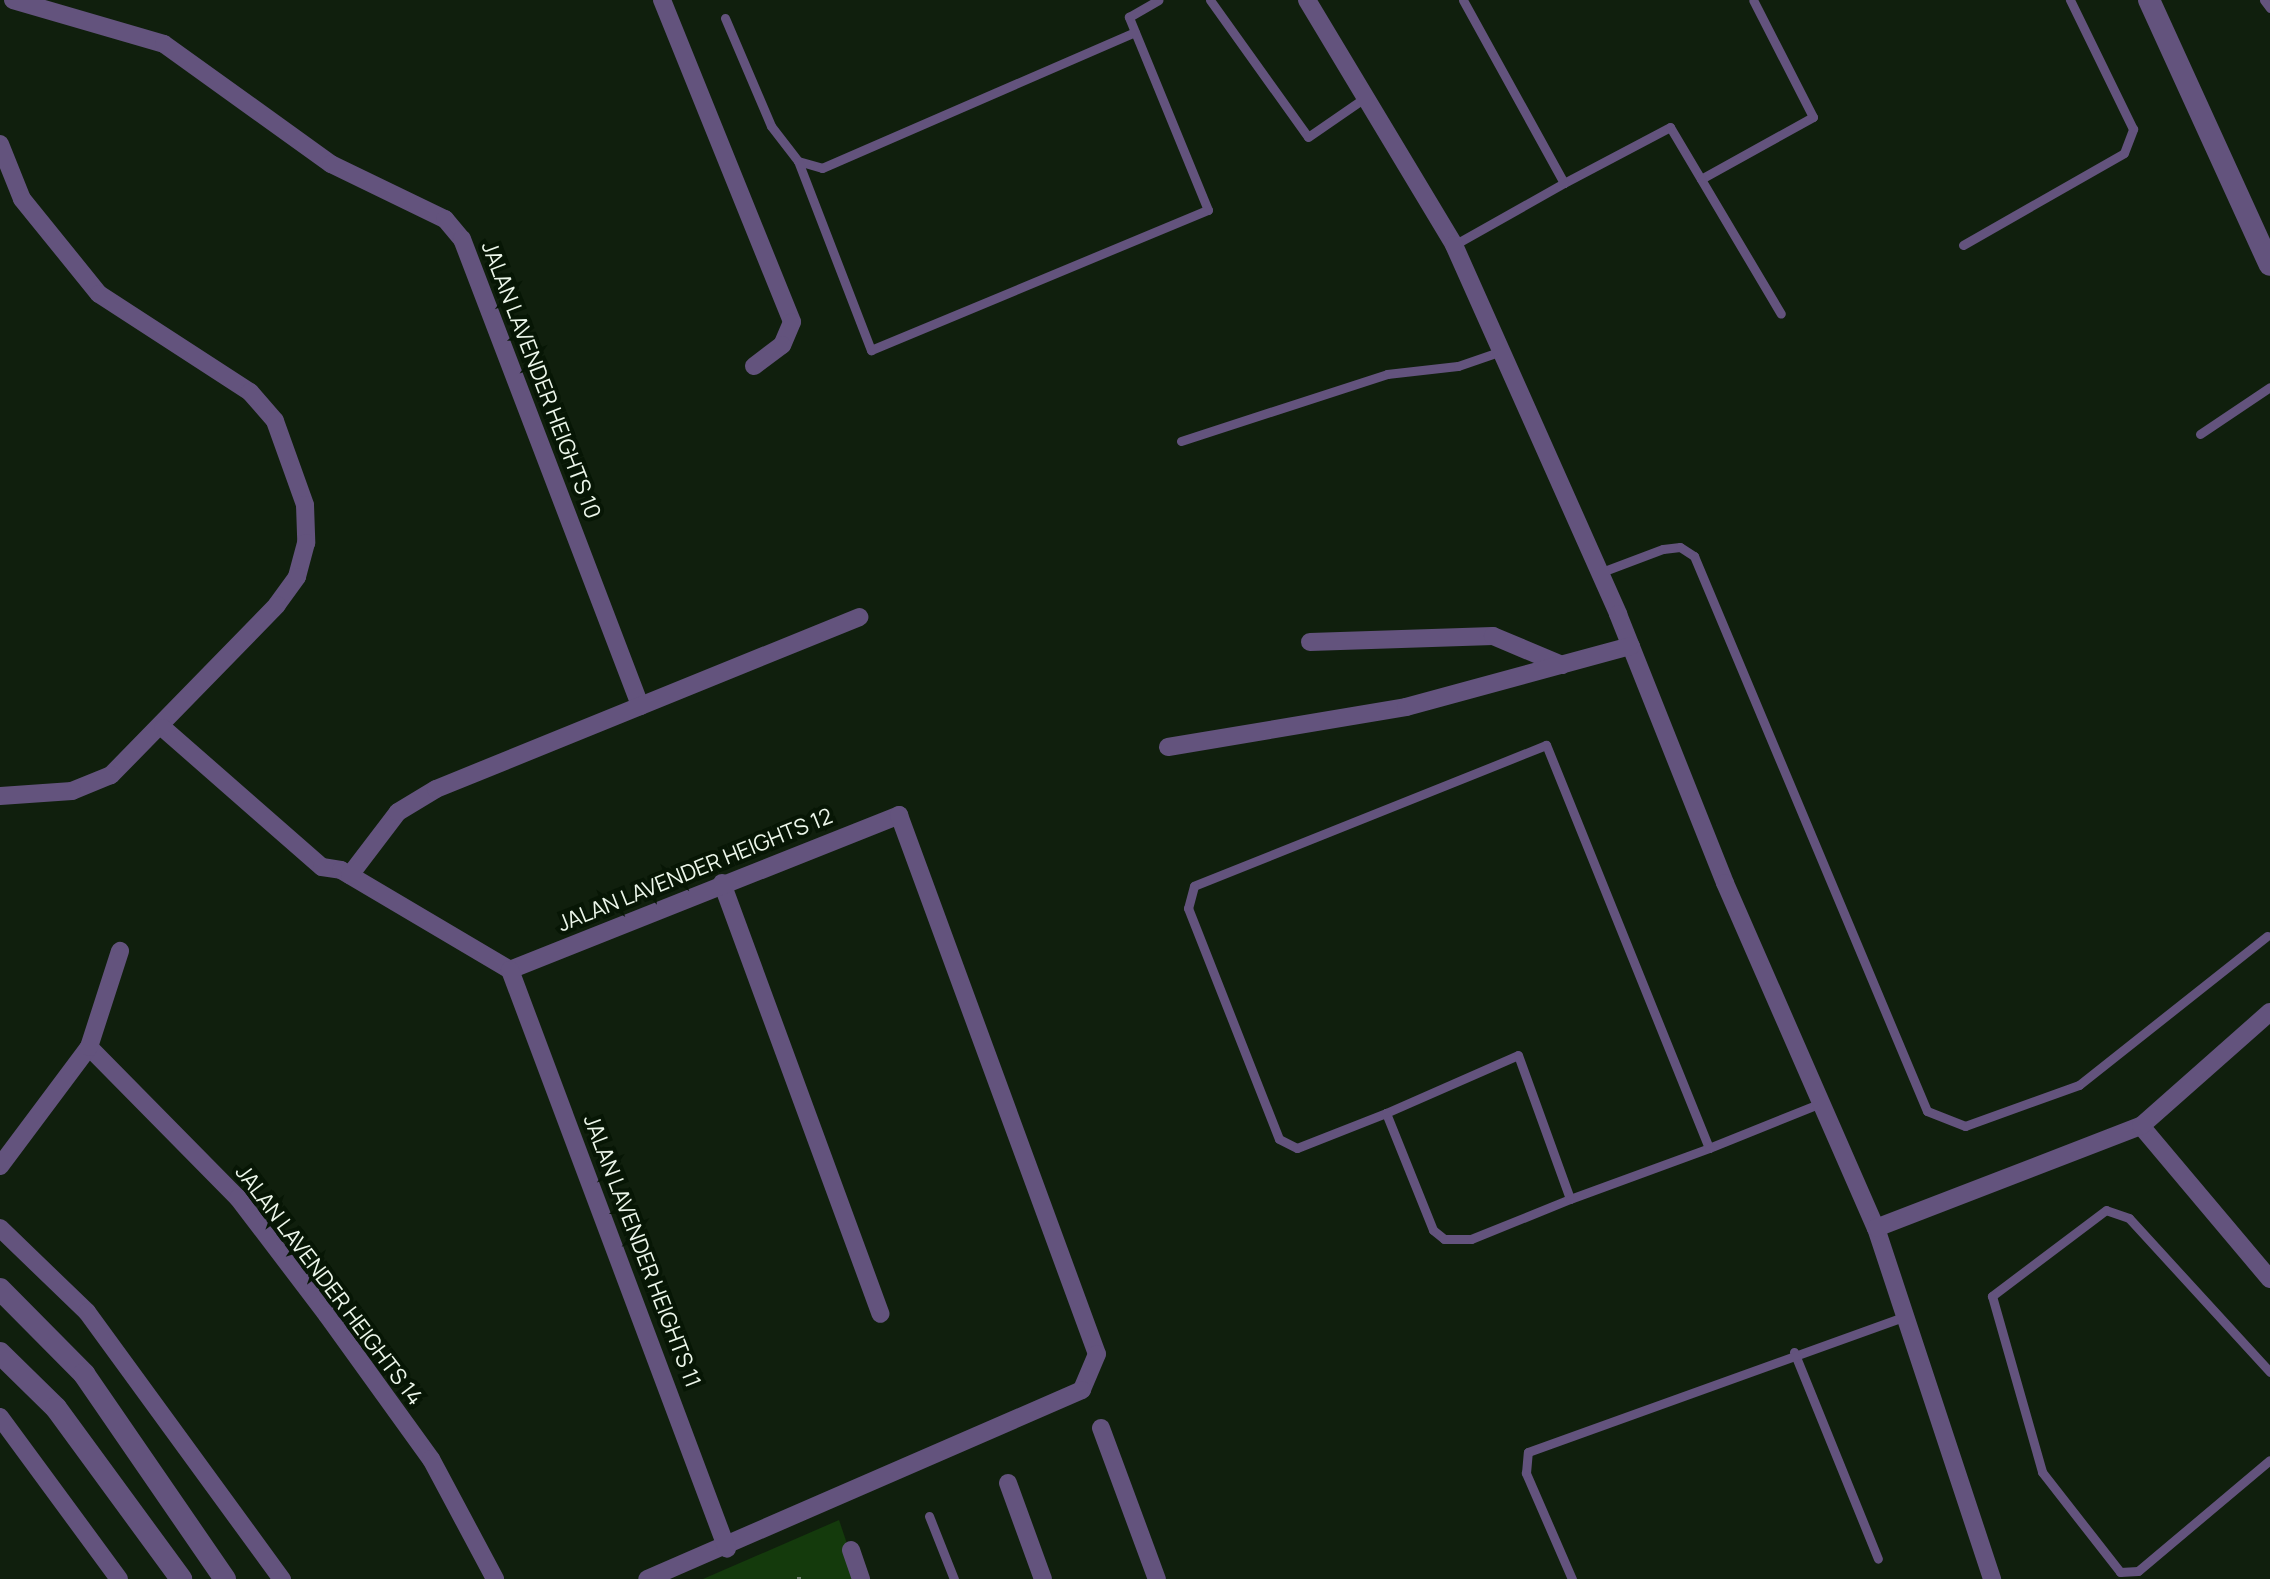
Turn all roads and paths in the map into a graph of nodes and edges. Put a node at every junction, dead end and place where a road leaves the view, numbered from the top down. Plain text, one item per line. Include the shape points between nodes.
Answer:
1 (13, 0) edge
2 (662, 0) edge
3 (1159, 0) edge
4 (1210, 0) edge
5 (1307, 0) edge
6 (1463, 0) edge
7 (1753, 0) edge
8 (2070, 0) edge
9 (2149, 0) edge
10 (2264, 0) edge
11 (2270, 8) edge
12 (725, 18) dead end
13 (1135, 32) junction
14 (1366, 97) junction
15 (0, 144) edge
16 (798, 161) junction
17 (1701, 179) junction
18 (1564, 183) junction
19 (1454, 245) junction
20 (1963, 245) dead end
21 (2270, 265) edge
22 (1781, 314) dead end
23 (1499, 352) junction
24 (754, 366) dead end
25 (2270, 387) edge
26 (2200, 434) dead end
27 (1181, 441) dead end
28 (1599, 573) junction
29 (859, 617) dead end
30 (1310, 642) dead end
31 (1631, 646) junction
32 (1562, 665) junction
33 (640, 706) junction
34 (163, 728) junction
35 (1168, 747) dead end
36 (0, 796) edge
37 (350, 875) junction
38 (722, 883) junction
39 (2267, 936) dead end
40 (120, 951) dead end
41 (510, 970) junction
42 (2270, 1012) edge
43 (89, 1047) junction
44 (1824, 1102) junction
45 (1386, 1113) junction
46 (2141, 1126) junction
47 (1709, 1148) junction
48 (0, 1166) edge
49 (1570, 1199) junction
50 (0, 1228) edge
51 (1876, 1228) junction
52 (2270, 1279) edge
53 (0, 1289) edge
54 (881, 1314) dead end
55 (1905, 1316) junction
56 (1794, 1352) junction
57 (0, 1353) edge
58 (2269, 1368) edge
59 (0, 1417) edge
60 (1101, 1428) dead end
61 (2270, 1460) edge
62 (1008, 1483) dead end
63 (929, 1516) dead end
64 (727, 1549) junction
65 (851, 1550) dead end
66 (1878, 1559) dead end
67 (119, 1579) edge
68 (181, 1579) edge
69 (225, 1579) edge
70 (282, 1579) edge
71 (495, 1579) edge
72 (647, 1579) edge
73 (861, 1579) edge
74 (954, 1579) edge
75 (1043, 1579) edge
76 (1157, 1579) edge
77 (1572, 1579) edge
78 (1992, 1579) edge

1 - 33 street, JALAN LAVENDER HEIGHTS 10 via 164,44 331,164 445,219 462,239
2 - 24 street via 792,322 782,345
3 - 13 lane via 1129,17
4 - 14 lane via 1308,137
5 - 14 street
6 - 18 lane
7 - 17 lane via 1813,117
8 - 20 lane via 2133,129 2124,153
9 - 21 street
10 - 11 lane
12 - 16 lane via 771,126
13 - 16 lane via 822,168
13 - 16 lane via 1208,210 871,350
14 - 19 street
15 - 34 street via 22,199 99,294 250,392 291,456 305,505 297,577
17 - 18 lane via 1670,127
17 - 22 lane
18 - 19 lane
19 - 23 street
23 - 27 lane via 1458,366 1387,374
23 - 28 street
25 - 26 lane
28 - 31 street
28 - 39 lane via 1663,549 1680,547 1694,556 1927,1111 1965,1126 2079,1085
29 - 33 street
30 - 32 street via 1493,636
31 - 32 street
31 - 44 street via 1725,883
32 - 35 street via 1406,707
33 - 37 street via 436,789 398,812
34 - 36 street via 111,775 72,791
34 - 37 street via 322,867
37 - 41 street
38 - 41 street, JALAN LAVENDER HEIGHTS 12
38 - 54 street
38 - 64 street, JALAN LAVENDER HEIGHTS 12 via 899,815 1097,1354 1082,1390
40 - 43 street
41 - 64 street, JALAN LAVENDER HEIGHTS 11
42 - 46 street
43 - 48 street
43 - 71 street, JALAN LAVENDER HEIGHTS 14 via 238,1198 431,1459
44 - 47 lane
44 - 51 street
45 - 47 lane via 1297,1148 1279,1139 1188,908 1194,886 1546,745
45 - 49 lane via 1433,1230 1444,1239 1471,1239
45 - 49 lane via 1518,1055
46 - 51 street
46 - 52 street
47 - 49 lane
50 - 70 street via 87,1312
51 - 55 street
53 - 69 street via 84,1374
55 - 56 lane
55 - 78 street
56 - 66 lane
56 - 77 lane via 1528,1452 1526,1473
57 - 68 street via 56,1408
58 - 61 lane via 2129,1218 2106,1210 1992,1296 2042,1472 2120,1572 2138,1571
59 - 67 street
60 - 76 street
62 - 75 street
63 - 74 lane
64 - 72 street
65 - 73 street

